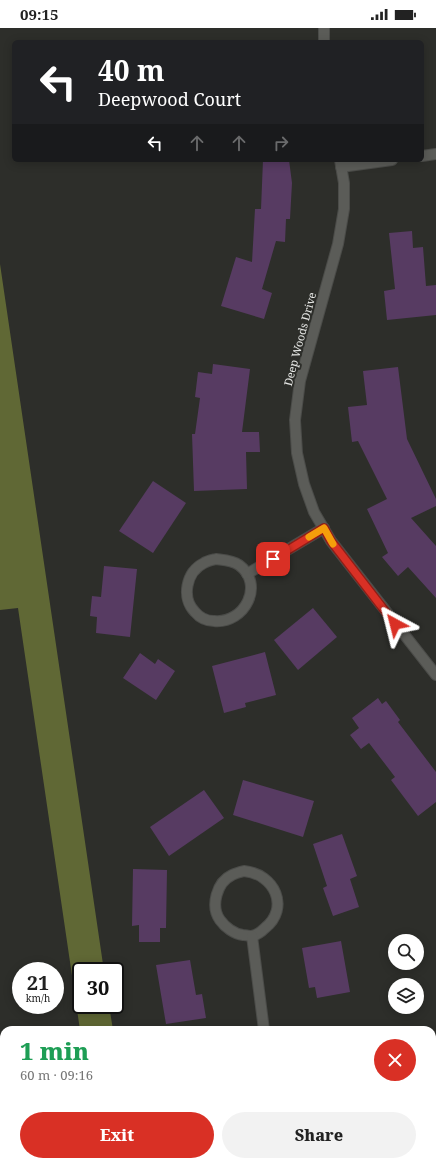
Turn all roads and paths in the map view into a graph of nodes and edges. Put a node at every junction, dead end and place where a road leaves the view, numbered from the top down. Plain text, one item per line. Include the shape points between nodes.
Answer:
1 (324, 28) edge
2 (324, 40) edge
3 (436, 154) edge
4 (424, 156) edge
5 (357, 162) edge
6 (340, 163) edge
7 (324, 528) junction
8 (247, 574) junction
9 (436, 675) edge
10 (252, 936) junction
11 (263, 1026) edge

1 - 2 street
3 - 4 street
5 - 6 street
6 - 7 street, Deep Woods Drive via 344,183 344,209 338,244 300,381 295,420 297,453 304,484 314,512
7 - 8 street
7 - 9 street, Deep Woods Drive via 331,541
8 - 8 street via 239,565 228,560 216,559 203,563 193,571 188,583 186,596 190,608 208,621 221,622 233,618 243,610 249,599 250,586
10 - 10 street via 270,924 276,912 276,893 269,882 259,874 244,871 232,875 222,883 216,894 215,907 219,919 228,929
10 - 11 street

